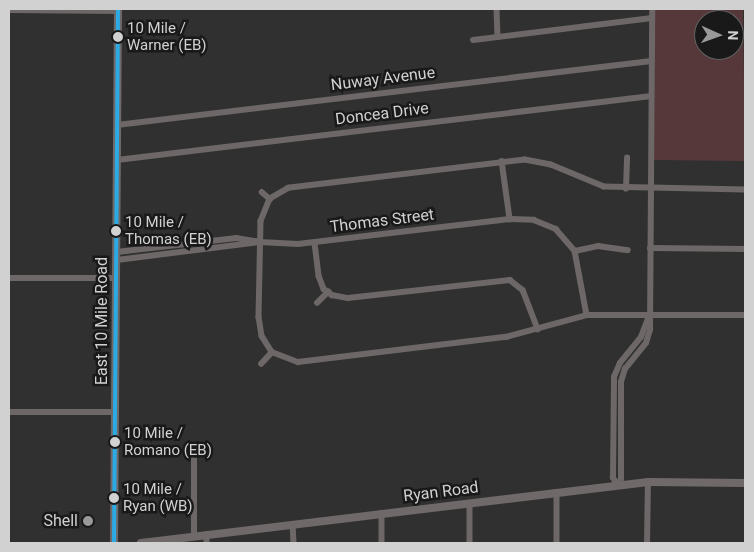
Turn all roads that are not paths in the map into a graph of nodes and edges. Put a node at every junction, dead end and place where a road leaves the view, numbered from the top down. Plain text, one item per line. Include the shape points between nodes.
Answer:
1 (118, 9) edge
2 (497, 9) edge
3 (652, 9) edge
4 (9, 10) edge
5 (652, 18) junction
6 (498, 37) junction
7 (474, 40) dead end
8 (651, 61) junction
9 (651, 96) junction
10 (117, 125) junction
11 (627, 158) dead end
12 (117, 160) junction
13 (502, 162) junction
14 (626, 189) junction
15 (650, 189) junction
16 (745, 190) edge
17 (262, 192) dead end
18 (270, 199) junction
19 (510, 220) junction
20 (260, 242) junction
21 (197, 243) junction
22 (315, 243) junction
23 (172, 245) junction
24 (650, 248) junction
25 (745, 249) edge
26 (628, 250) dead end
27 (198, 251) junction
28 (574, 251) junction
29 (174, 254) junction
30 (117, 256) junction
31 (9, 278) edge
32 (116, 278) junction
33 (328, 292) junction
34 (317, 303) dead end
35 (650, 314) junction
36 (587, 315) junction
37 (745, 315) edge
38 (538, 329) junction
39 (272, 352) junction
40 (261, 364) dead end
41 (9, 412) edge
42 (116, 412) junction
43 (194, 452) dead end
44 (648, 482) junction
45 (745, 483) edge
46 (617, 485) junction
47 (557, 492) junction
48 (470, 503) junction
49 (382, 513) junction
50 (294, 524) junction
51 (207, 534) junction
52 (194, 536) junction
53 (114, 543) edge
54 (141, 543) edge
55 (207, 543) edge
56 (294, 543) edge
57 (382, 543) edge
58 (470, 543) edge
59 (557, 543) edge
60 (647, 543) edge

1 - 4 street
1 - 10 main road, East 10 Mile Road
2 - 6 street
3 - 5 street
5 - 6 street
5 - 8 street
6 - 7 street
8 - 9 street
8 - 10 street, Nuway Avenue
9 - 12 street, Doncea Drive
9 - 15 street
10 - 12 main road, East 10 Mile Road
11 - 14 street
12 - 30 main road, East 10 Mile Road
13 - 14 street via 540,162 597,186
13 - 18 street via 294,187 281,190
13 - 19 street
14 - 15 street
15 - 16 street
15 - 24 street
17 - 18 street
18 - 20 street via 261,220
19 - 22 street, Thomas Street
19 - 28 street, Thomas Street via 534,220 551,226
20 - 21 street via 236,238
20 - 22 street, Thomas Street
20 - 27 street, Thomas Street
20 - 39 street via 259,328
21 - 23 street
21 - 27 street
22 - 33 street via 319,276
23 - 29 street
23 - 30 street
24 - 25 street
24 - 35 street
26 - 28 street via 598,246
27 - 29 street, Thomas Street
28 - 36 street
29 - 30 street, Thomas Street
30 - 32 main road, East 10 Mile Road
31 - 32 street
32 - 42 main road, East 10 Mile Road
33 - 34 street
33 - 38 street via 348,298 510,280 523,290
35 - 36 street
35 - 37 street
35 - 46 street via 641,336 620,363 614,377 613,478
36 - 38 street
38 - 39 street via 506,337 312,361 289,361
39 - 40 street
41 - 42 street
42 - 53 main road, East 10 Mile Road
43 - 52 street
44 - 45 main road, Ryan Road
44 - 46 main road, Ryan Road
44 - 60 street
46 - 47 main road, Ryan Road
47 - 48 main road, Ryan Road
47 - 59 street
48 - 49 main road, Ryan Road
48 - 58 street
49 - 50 main road, Ryan Road
49 - 57 street
50 - 51 main road, Ryan Road
50 - 56 street
51 - 52 main road, Ryan Road
51 - 55 street
52 - 54 main road, Ryan Road

